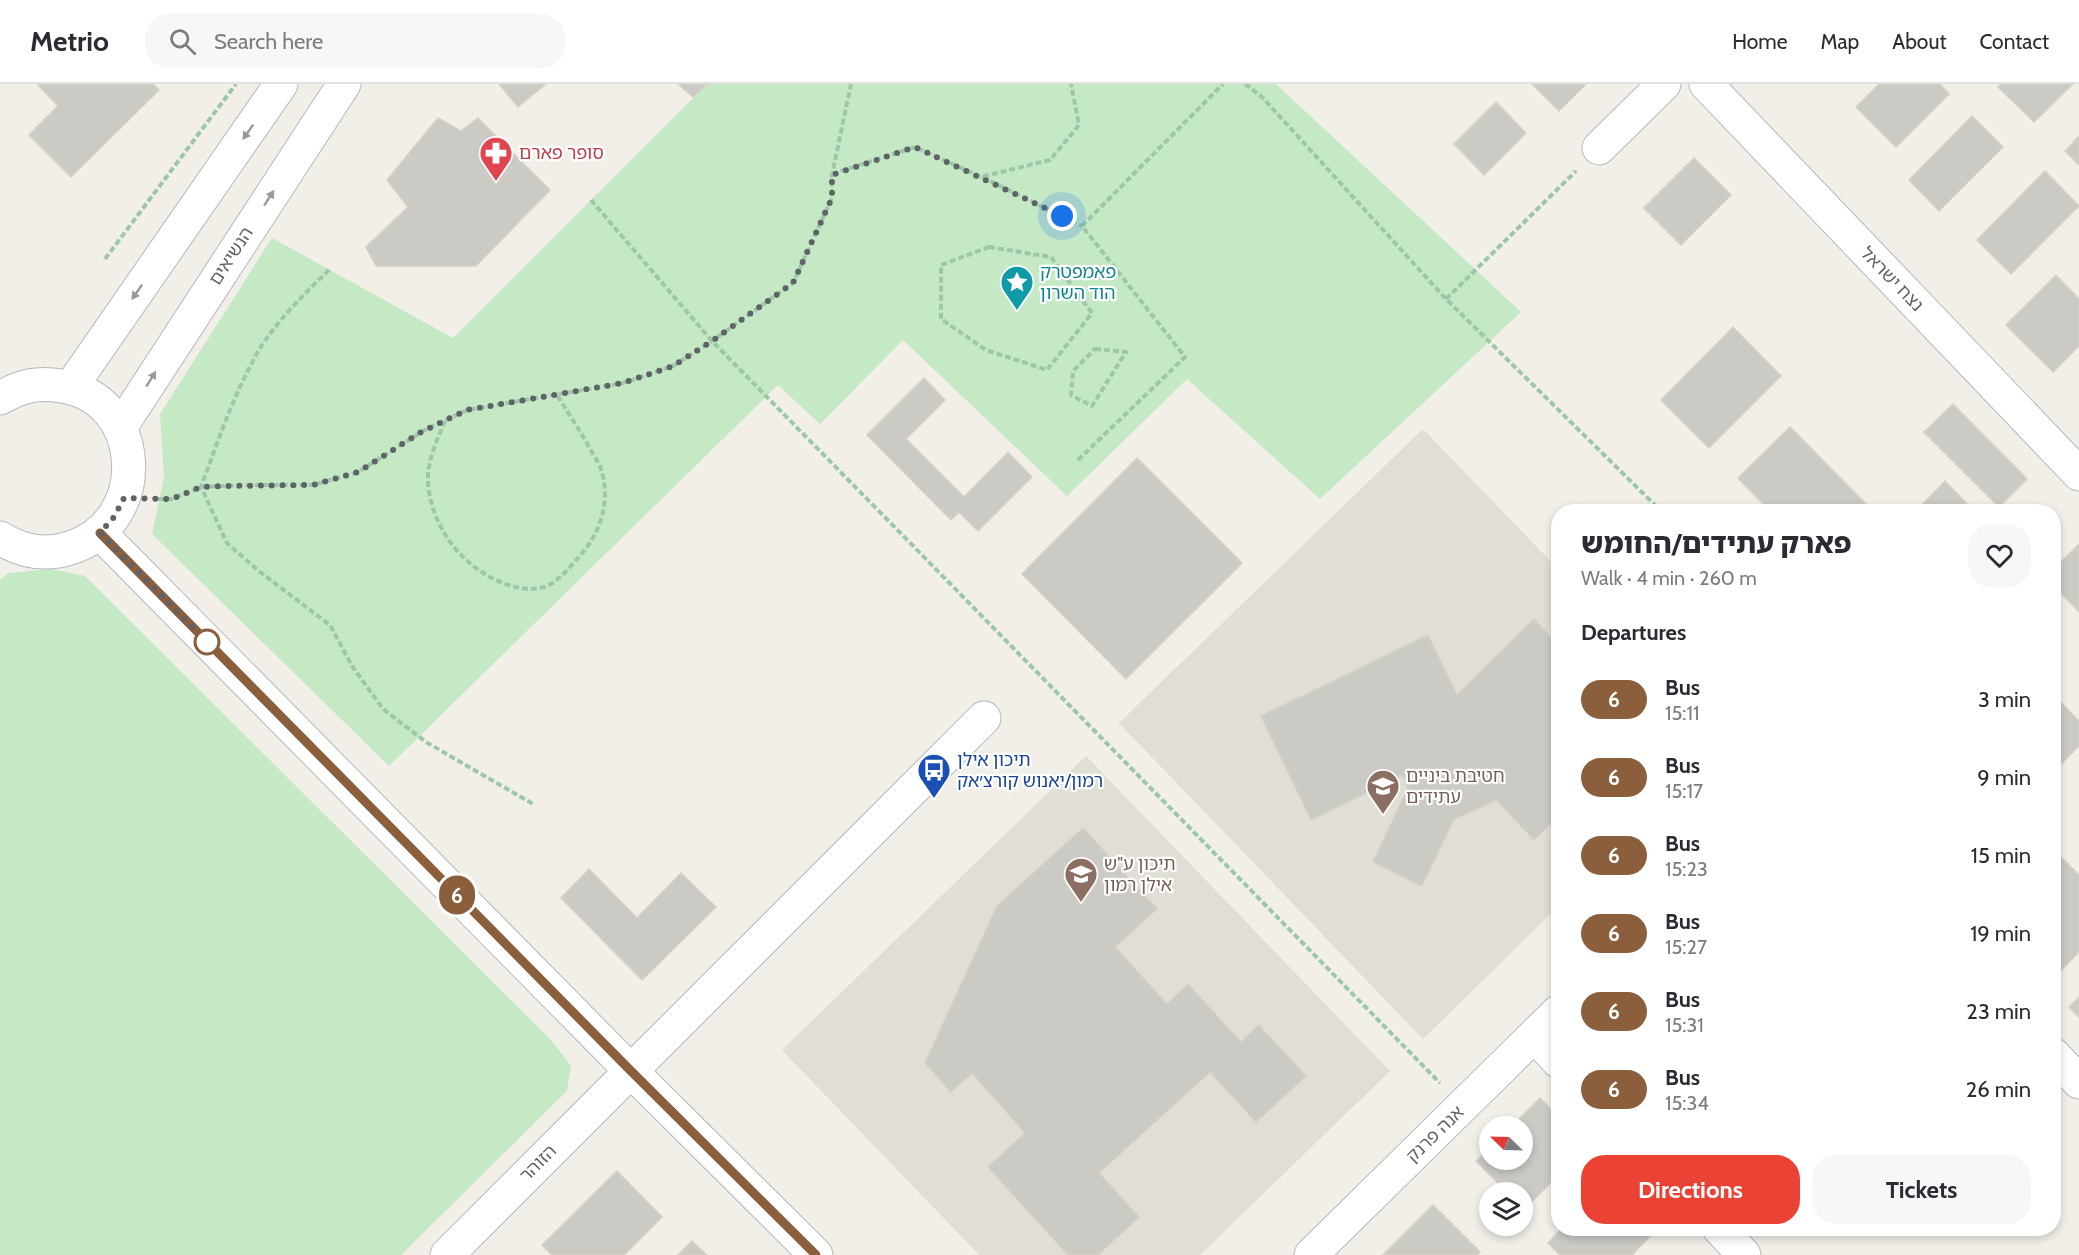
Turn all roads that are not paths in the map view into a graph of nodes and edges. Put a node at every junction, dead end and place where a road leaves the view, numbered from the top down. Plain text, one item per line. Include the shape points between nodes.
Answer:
1 (281, 84) edge
2 (344, 84) edge
3 (1664, 84) edge
4 (1706, 84) edge
5 (1599, 148) road end
6 (71, 387) junction
7 (0, 398) edge
8 (120, 428) junction
9 (2079, 474) edge
10 (100, 533) junction
11 (5, 548) edge
12 (984, 718) dead end
13 (1551, 1019) edge
14 (1535, 1036) junction
15 (1551, 1053) edge
16 (2061, 1063) edge
17 (630, 1070) junction
18 (2079, 1082) edge
19 (1726, 1236) edge
20 (447, 1255) edge
21 (816, 1255) edge
22 (1311, 1255) edge
23 (1744, 1255) edge

1 -> 6 street
8 -> 2 street, הנשיאים
3 - 5 street
4 - 9 street, נצח ישראל
6 - 7 street via 43,383 15,389
6 - 8 street via 91,396
8 - 10 street via 128,451 129,475 124,498
10 - 11 street via 59,552
10 - 17 street
12 - 17 street, הזוהר
13 - 14 street, אנה פרנק
14 - 15 street
14 - 22 street, אנה פרנק
16 - 18 street
17 - 20 street, הזוהר
17 - 21 street
19 - 23 street

